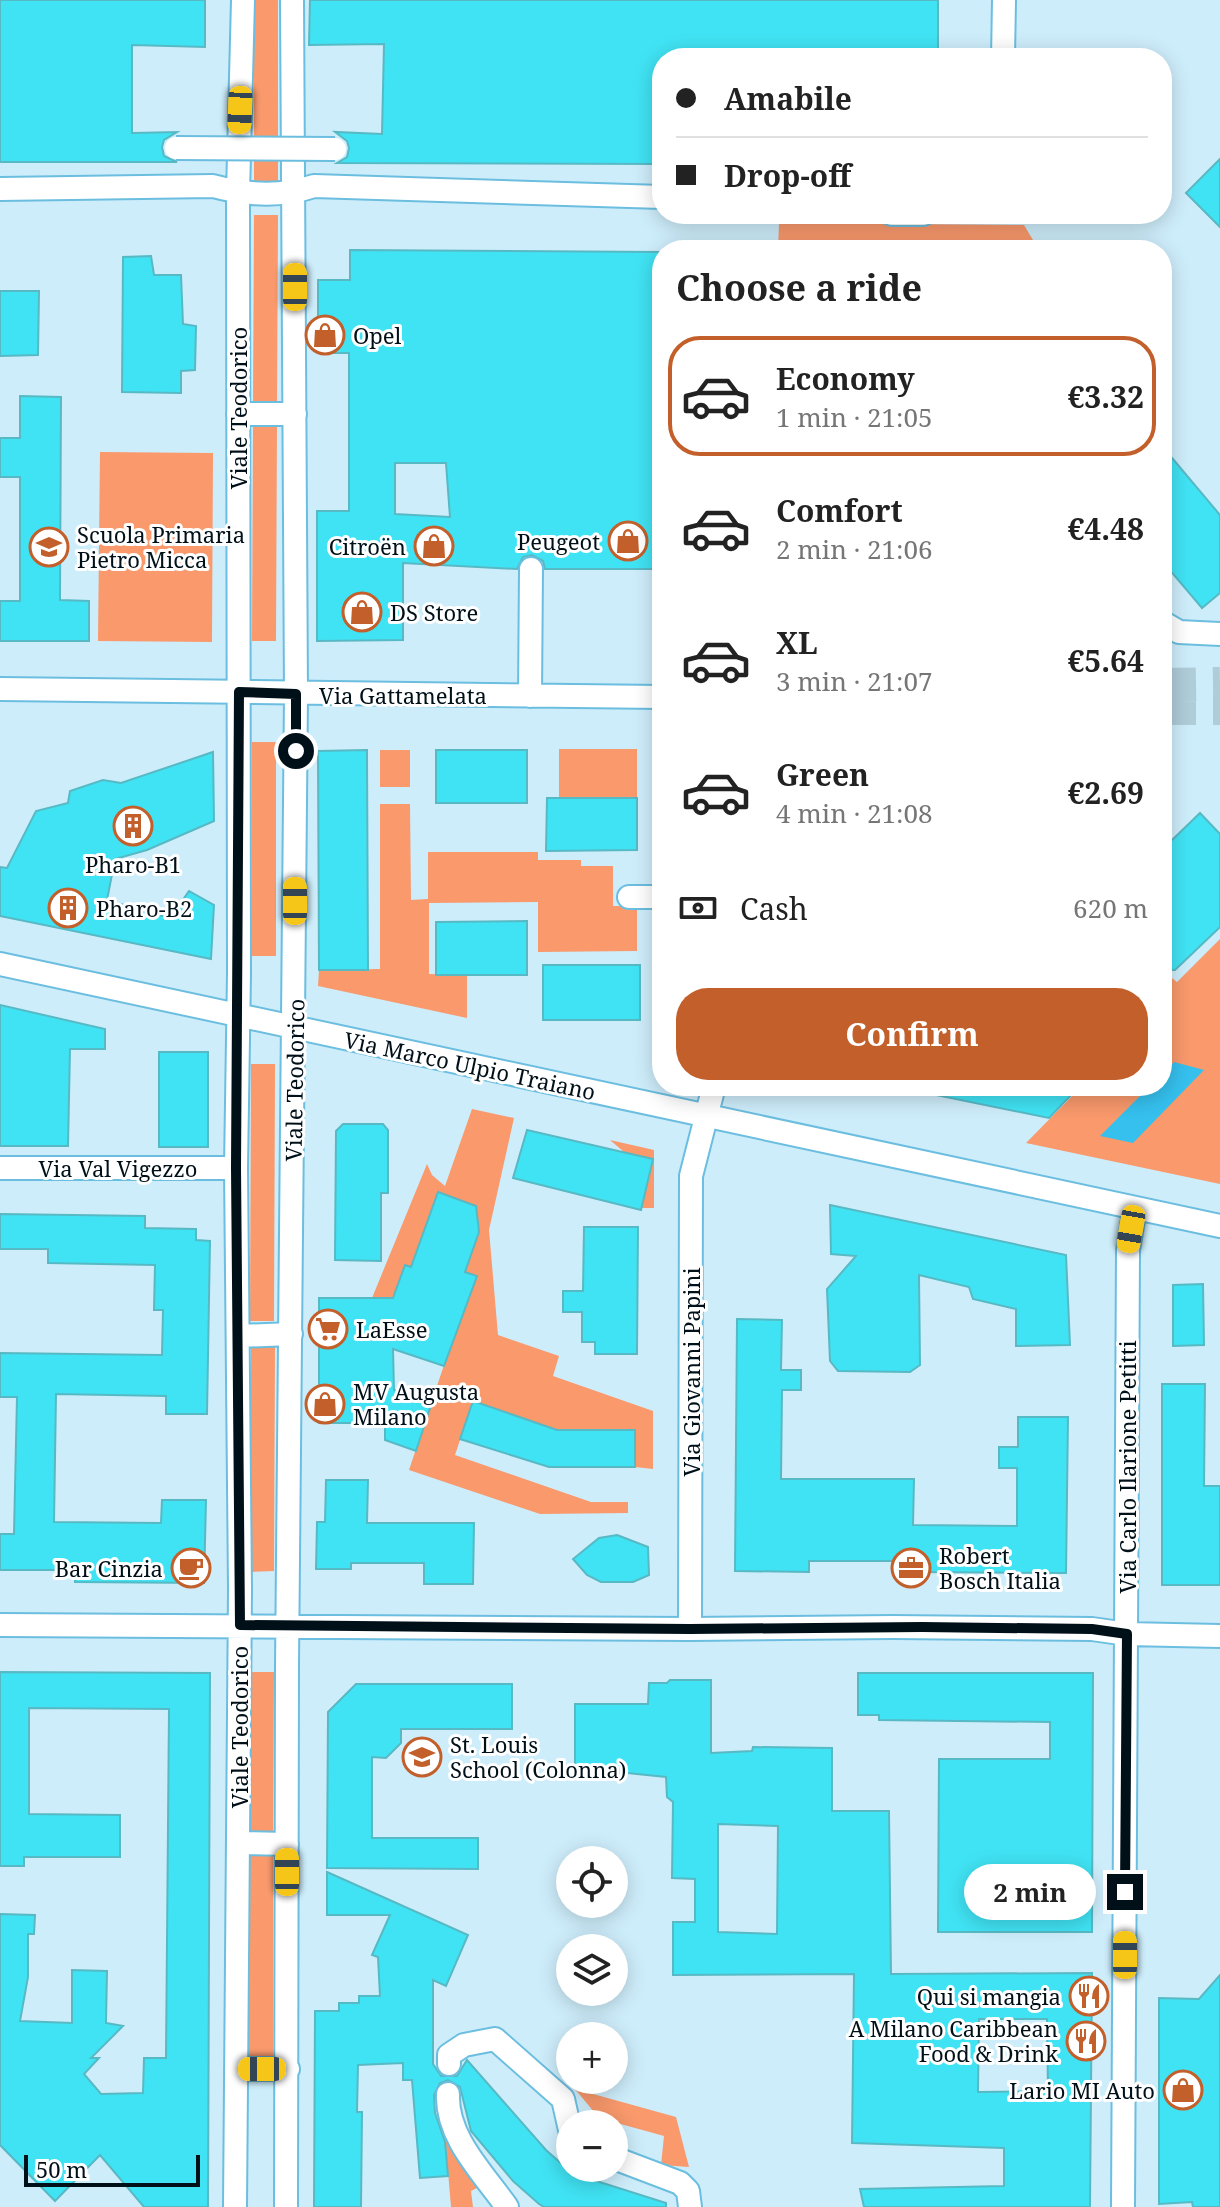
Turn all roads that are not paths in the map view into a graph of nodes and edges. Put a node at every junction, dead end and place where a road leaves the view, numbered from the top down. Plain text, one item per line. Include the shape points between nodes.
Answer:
1 (243, 0) edge
2 (292, 0) edge
3 (1004, 0) edge
4 (1003, 48) edge
5 (176, 148) dead end
6 (335, 149) dead end
7 (0, 189) edge
8 (295, 192) junction
9 (238, 193) junction
10 (652, 197) edge
11 (238, 414) junction
12 (295, 414) junction
13 (531, 569) dead end
14 (1172, 628) edge
15 (1220, 634) edge
16 (0, 689) edge
17 (239, 692) junction
18 (296, 694) junction
19 (530, 696) junction
20 (652, 697) edge
21 (629, 897) dead end
22 (652, 897) edge
23 (0, 964) edge
24 (238, 1015) junction
25 (295, 1027) junction
26 (652, 1093) edge
27 (711, 1096) edge
28 (672, 1097) edge
29 (705, 1116) junction
30 (0, 1168) edge
31 (236, 1168) junction
32 (1135, 1208) junction
33 (1220, 1226) edge
34 (291, 1334) junction
35 (239, 1336) junction
36 (0, 1625) edge
37 (240, 1625) junction
38 (287, 1626) junction
39 (690, 1629) junction
40 (1127, 1634) junction
41 (1220, 1636) edge
42 (238, 1843) junction
43 (287, 1844) junction
44 (449, 2064) dead end
45 (236, 2069) junction
46 (288, 2069) junction
47 (448, 2094) dead end
48 (565, 2110) edge
49 (628, 2163) edge
50 (235, 2207) edge
51 (286, 2207) edge
52 (507, 2207) edge
53 (690, 2207) edge
54 (1123, 2207) edge

1 - 9 street, Viale Teodorico
2 - 8 street, Viale Teodorico
3 - 4 street
5 - 6 street, bridge
7 - 9 street via 213,186
8 - 9 street
8 - 10 street via 314,186
8 - 12 street, Viale Teodorico
9 - 11 street, Viale Teodorico
11 - 12 street
11 - 17 street, Viale Teodorico
12 - 18 street, Viale Teodorico
13 - 19 street
14 - 15 street
16 - 17 street, Via Gattamelata
17 - 18 street, Via Gattamelata
17 - 24 street, Viale Teodorico
18 - 19 street, Via Gattamelata
18 - 25 street, Viale Teodorico
19 - 20 street, Via Gattamelata
21 - 22 street
23 - 24 street, Via Marco Ulpio Traiano
24 - 25 street, Via Marco Ulpio Traiano
24 - 31 street, Viale Teodorico
25 - 26 street, Via Marco Ulpio Traiano
25 - 34 street, Viale Teodorico
27 - 29 street
28 - 29 street, Via Marco Ulpio Traiano
29 - 32 street, Via Marco Ulpio Traiano
29 - 39 street, Via Giovanni Papini via 691,1176
30 - 31 street, Via Val Vigezzo
31 - 35 street, Viale Teodorico
32 - 33 street, Via Marco Ulpio Traiano
32 - 40 street, Via Carlo Ilarione Petitti via 1128,1250
34 - 35 street
34 - 38 street, Viale Teodorico
35 - 37 street, Viale Teodorico
36 - 37 street
37 - 38 street
37 - 42 street, Viale Teodorico
38 - 39 street
38 - 43 street, Viale Teodorico
39 - 40 street via 1062,1628
40 - 41 street
40 - 54 street, Via Carlo Ilarione Petitti
42 - 43 street
42 - 45 street, Viale Teodorico
43 - 46 street, Viale Teodorico
44 - 48 street via 449,2055 464,2045 495,2039 563,2099
45 - 46 street
45 - 50 street, Viale Teodorico
46 - 51 street, Viale Teodorico
47 - 52 street via 452,2128
49 - 53 street via 680,2183 688,2191

